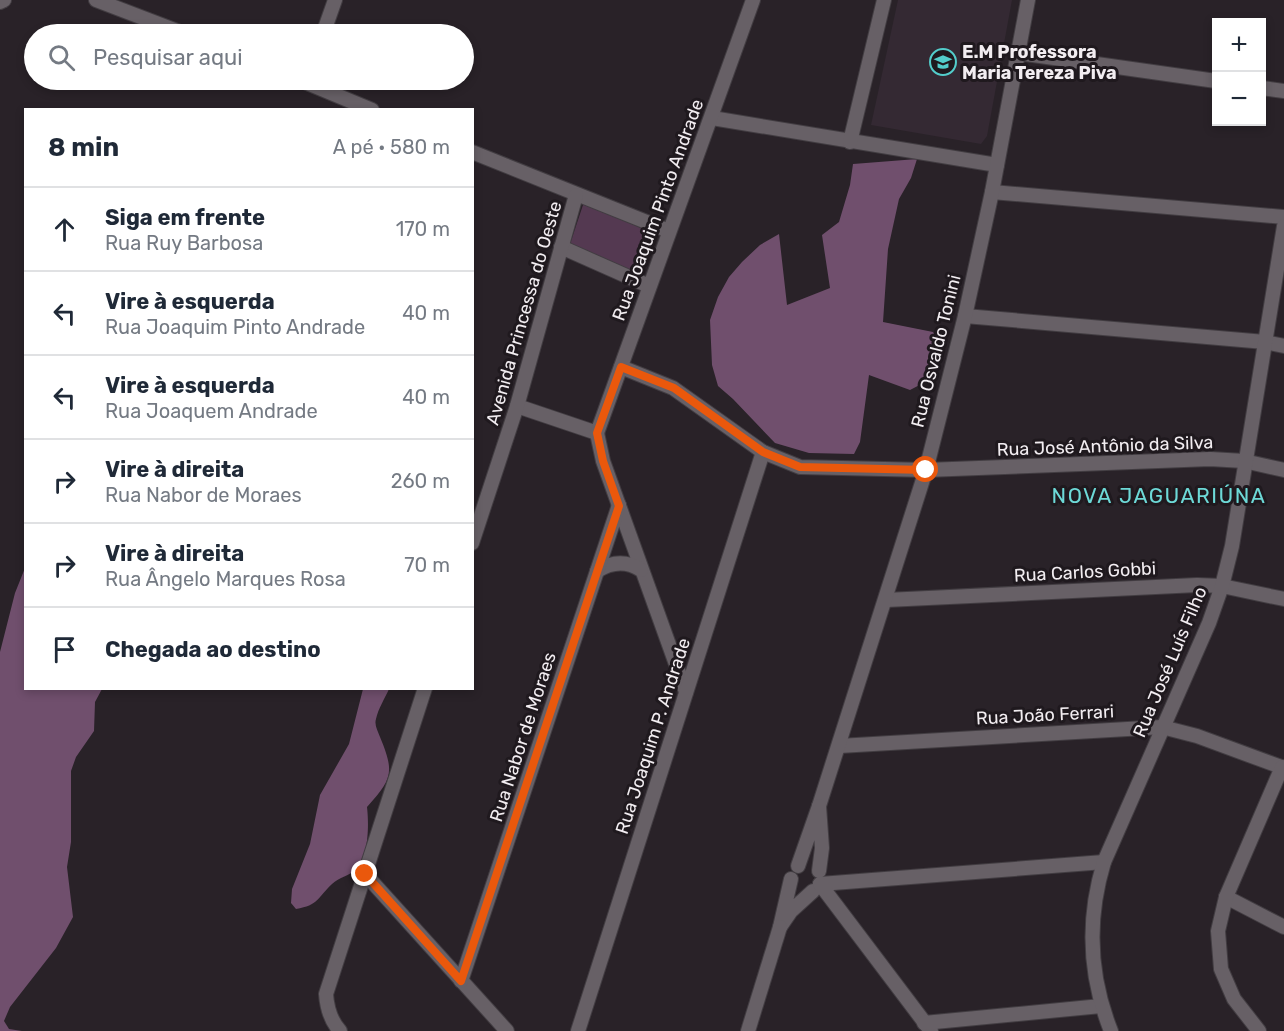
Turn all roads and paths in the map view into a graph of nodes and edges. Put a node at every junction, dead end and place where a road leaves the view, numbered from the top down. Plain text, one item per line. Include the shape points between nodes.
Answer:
1 (4, 0) edge
2 (96, 0) edge
3 (335, 0) edge
4 (753, 0) edge
5 (884, 0) edge
6 (1028, 0) edge
7 (0, 2) edge
8 (159, 24) edge
9 (327, 24) edge
10 (1019, 53) junction
11 (1212, 80) edge
12 (1266, 89) edge
13 (327, 90) edge
14 (1284, 91) edge
15 (367, 108) edge
16 (712, 118) junction
17 (850, 142) junction
18 (474, 153) edge
19 (997, 165) junction
20 (992, 192) junction
21 (576, 195) junction
22 (1284, 217) edge
23 (1284, 226) edge
24 (669, 231) junction
25 (561, 247) junction
26 (649, 286) junction
27 (965, 316) junction
28 (1265, 342) junction
29 (1284, 346) edge
30 (621, 367) junction
31 (517, 406) junction
32 (597, 433) junction
33 (763, 452) junction
34 (1244, 461) junction
35 (926, 470) junction
36 (1284, 470) edge
37 (619, 506) junction
38 (474, 537) edge
39 (641, 570) junction
40 (597, 572) junction
41 (1222, 586) junction
42 (1284, 599) edge
43 (886, 600) junction
44 (424, 690) edge
45 (686, 692) junction
46 (1162, 727) junction
47 (838, 746) junction
48 (1283, 767) edge
49 (819, 806) junction
50 (1104, 862) junction
51 (798, 866) junction
52 (365, 874) junction
53 (791, 879) junction
54 (817, 882) junction
55 (1226, 897) junction
56 (780, 927) junction
57 (1284, 927) edge
58 (461, 981) junction
59 (1101, 1006) junction
60 (927, 1027) edge
61 (340, 1031) edge
62 (507, 1031) edge
63 (578, 1031) edge
64 (748, 1031) edge
65 (1111, 1031) edge
66 (1259, 1031) edge

1 - 7 street
2 - 8 street
3 - 9 street
4 - 16 street, Rua Joaquim Pinto Andrade
5 - 17 street
6 - 10 street, Rua Osvaldo Tonini
10 - 11 street
10 - 19 street, Rua Osvaldo Tonini
12 - 14 street
13 - 15 street
16 - 17 street
16 - 24 street, Rua Joaquim Pinto Andrade
17 - 19 street
18 - 21 street
19 - 20 street, Rua Osvaldo Tonini
20 - 22 street
20 - 27 street, Rua Osvaldo Tonini
21 - 24 street
21 - 25 street, Avenida Princessa do Oeste
23 - 28 street, Rua José Luís Filho
24 - 26 street, Rua Joaquim Pinto Andrade
25 - 26 street
25 - 31 street, Avenida Princessa do Oeste
26 - 30 street, Rua Joaquim Pinto Andrade
27 - 28 street
27 - 35 street, Rua Osvaldo Tonini
28 - 29 street
28 - 34 street, Rua José Luís Filho
30 - 32 street, Rua Joaquim Pinto Andrade
30 - 33 street, Rua José Antônio da Silva via 674,388
31 - 32 street
31 - 38 street, Avenida Princessa do Oeste
32 - 37 street
33 - 35 street, Rua José Antônio da Silva via 800,467
33 - 45 street, Rua Joaquim P. Andrade
34 - 35 street, Rua José Antônio da Silva
34 - 36 street, Rua José Antônio da Silva
34 - 41 street, Rua José Luís Filho
35 - 43 street, Rua Osvaldo Tonini
37 - 39 street
37 - 40 street, Rua Nabor de Moraes
39 - 40 street via 623,563 607,565
39 - 45 street
40 - 58 street, Rua Nabor de Moraes
41 - 42 street, Rua Carlos Gobbi
41 - 43 street, Rua Carlos Gobbi
41 - 46 street, Rua José Luís Filho
43 - 47 street, Rua Osvaldo Tonini
44 - 52 street
45 - 63 street, Rua Joaquim P. Andrade
46 - 47 street, Rua João Ferrari
46 - 48 street, Rua João Ferrari
46 - 50 street, Rua José Luís Filho
47 - 49 street, Rua Osvaldo Tonini
48 - 55 street
49 - 51 street, Rua Osvaldo Tonini
49 - 54 street, Rua Osvaldo Tonini via 822,848
50 - 54 street
50 - 59 street, Rua José Luís Filho via 1093,924 1093,960
51 - 53 street, Rua Osvaldo Tonini
51 - 54 street via 807,863
52 - 58 street
52 - 61 street via 326,994 327,1008
53 - 54 street via 799,891
53 - 56 street, Rua Osvaldo Tonini
54 - 56 street, Rua Osvaldo Tonini
54 - 60 street
55 - 57 street
55 - 66 street via 1218,931 1221,969 1234,999
56 - 64 street, Rua Osvaldo Tonini
58 - 62 street
59 - 60 street
59 - 65 street, Rua José Luís Filho

